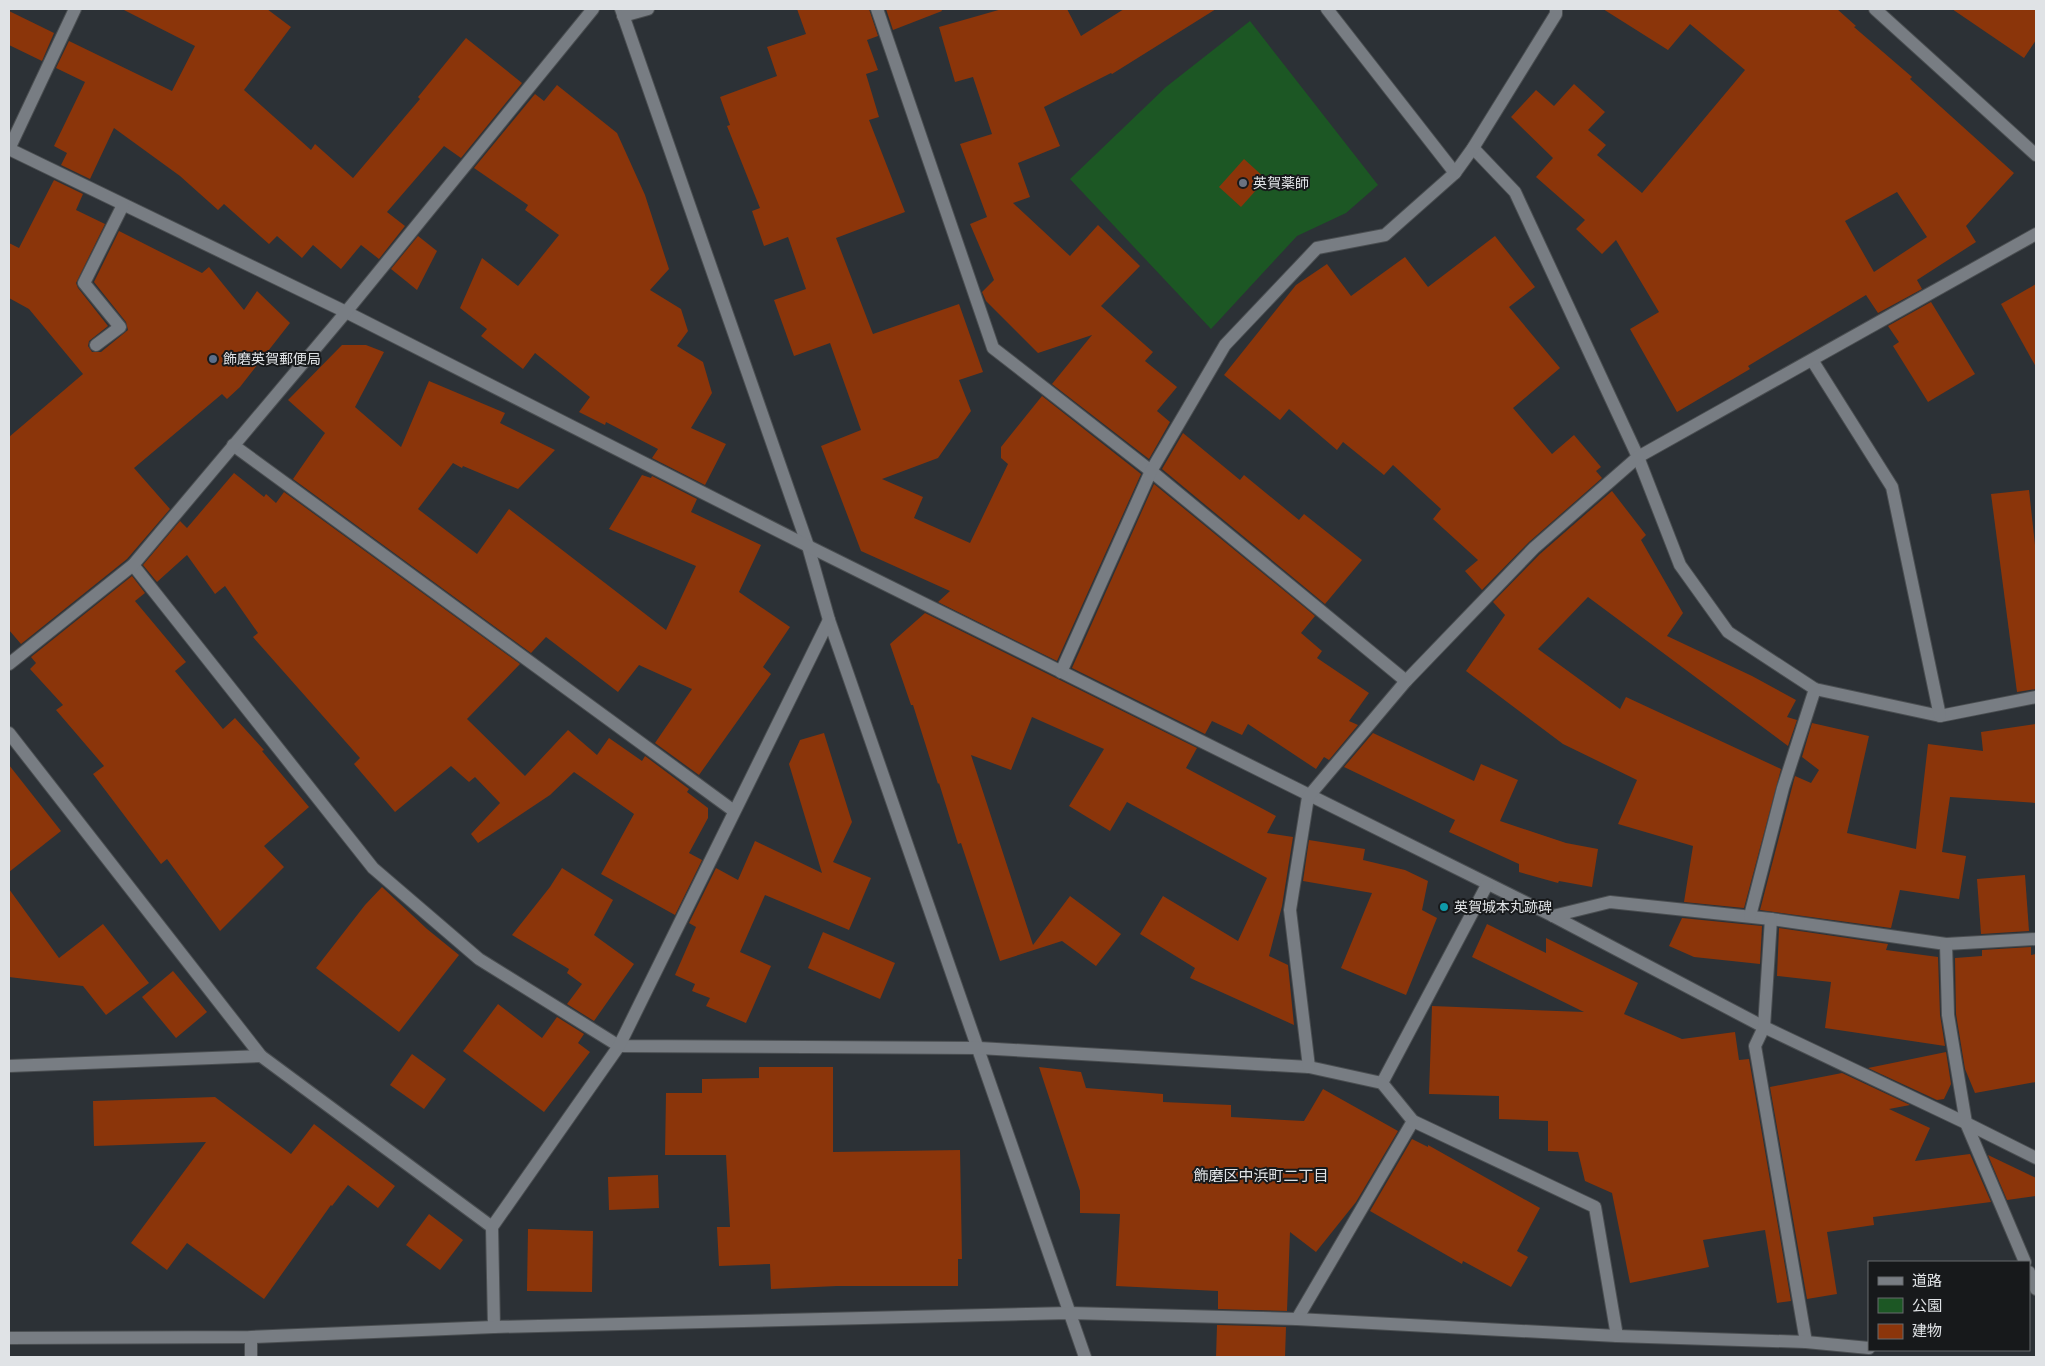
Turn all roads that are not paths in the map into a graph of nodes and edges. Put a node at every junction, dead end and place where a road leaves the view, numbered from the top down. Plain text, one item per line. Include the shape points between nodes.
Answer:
1 (75, 9) edge
2 (593, 9) edge
3 (648, 9) edge
4 (877, 9) edge
5 (1327, 9) edge
6 (1556, 9) edge
7 (1874, 9) edge
8 (622, 12) edge
9 (1473, 148) junction
10 (9, 149) edge
11 (2036, 155) edge
12 (1454, 173) junction
13 (123, 205) junction
14 (2036, 234) edge
15 (346, 312) junction
16 (96, 346) dead end
17 (1812, 360) junction
18 (234, 445) junction
19 (1638, 457) junction
20 (1151, 472) junction
21 (808, 546) junction
22 (134, 565) junction
23 (829, 620) junction
24 (9, 664) edge
25 (1061, 672) junction
26 (1406, 681) junction
27 (1815, 689) junction
28 (2036, 697) edge
29 (1940, 716) junction
30 (9, 733) edge
31 (1308, 797) junction
32 (734, 811) junction
33 (1487, 885) junction
34 (1553, 916) junction
35 (1750, 916) junction
36 (1771, 919) junction
37 (2036, 939) edge
38 (1946, 944) junction
39 (1764, 1027) junction
40 (619, 1046) junction
41 (979, 1048) junction
42 (261, 1056) junction
43 (9, 1066) edge
44 (1309, 1067) junction
45 (1382, 1083) junction
46 (1413, 1121) junction
47 (1966, 1123) junction
48 (2036, 1158) edge
49 (492, 1227) junction
50 (2025, 1261) edge
51 (2030, 1274) edge
52 (2036, 1289) edge
53 (1069, 1313) junction
54 (1297, 1319) junction
55 (494, 1327) junction
56 (1617, 1336) junction
57 (251, 1337) junction
58 (9, 1338) edge
59 (1806, 1342) junction
60 (1868, 1349) edge
61 (251, 1357) edge
62 (1086, 1357) edge

1 - 10 street
2 - 15 street
3 - 8 street
4 - 20 street via 993,348
5 - 12 street
6 - 9 street via 1556,14
7 - 11 street
8 - 21 street
9 - 12 street
9 - 19 street via 1514,192
10 - 13 street
12 - 20 street via 1385,235 1317,248 1225,345
13 - 15 street
13 - 16 street via 84,283 120,327
14 - 17 street
15 - 18 street
15 - 21 street
17 - 19 street
17 - 29 street via 1892,487
18 - 22 street
18 - 32 street
19 - 26 street via 1534,548
19 - 27 street via 1680,564 1728,632
20 - 25 street
20 - 26 street
21 - 23 street
21 - 25 street
22 - 24 street
22 - 40 street via 373,868 479,958
23 - 32 street
23 - 41 street
25 - 31 street
26 - 31 street
27 - 29 street
27 - 35 street via 1783,788
28 - 29 street
30 - 42 street
31 - 33 street
31 - 44 street via 1290,910
32 - 40 street
33 - 34 street
33 - 45 street
34 - 35 street via 1610,902
34 - 39 street
35 - 36 street
36 - 38 street
36 - 39 street
37 - 38 street
38 - 47 street via 1948,1015
39 - 47 street
39 - 59 street via 1755,1046
40 - 41 street
40 - 49 street
41 - 44 street
41 - 53 street
42 - 43 street
42 - 49 street
44 - 45 street
45 - 46 street
46 - 54 street
46 - 56 street via 1595,1207
47 - 48 street
47 - 50 street
49 - 55 street
51 - 52 street
53 - 54 street
53 - 55 street
53 - 62 street
54 - 56 street
55 - 57 street
56 - 59 street
57 - 58 street
57 - 61 street
59 - 60 street

